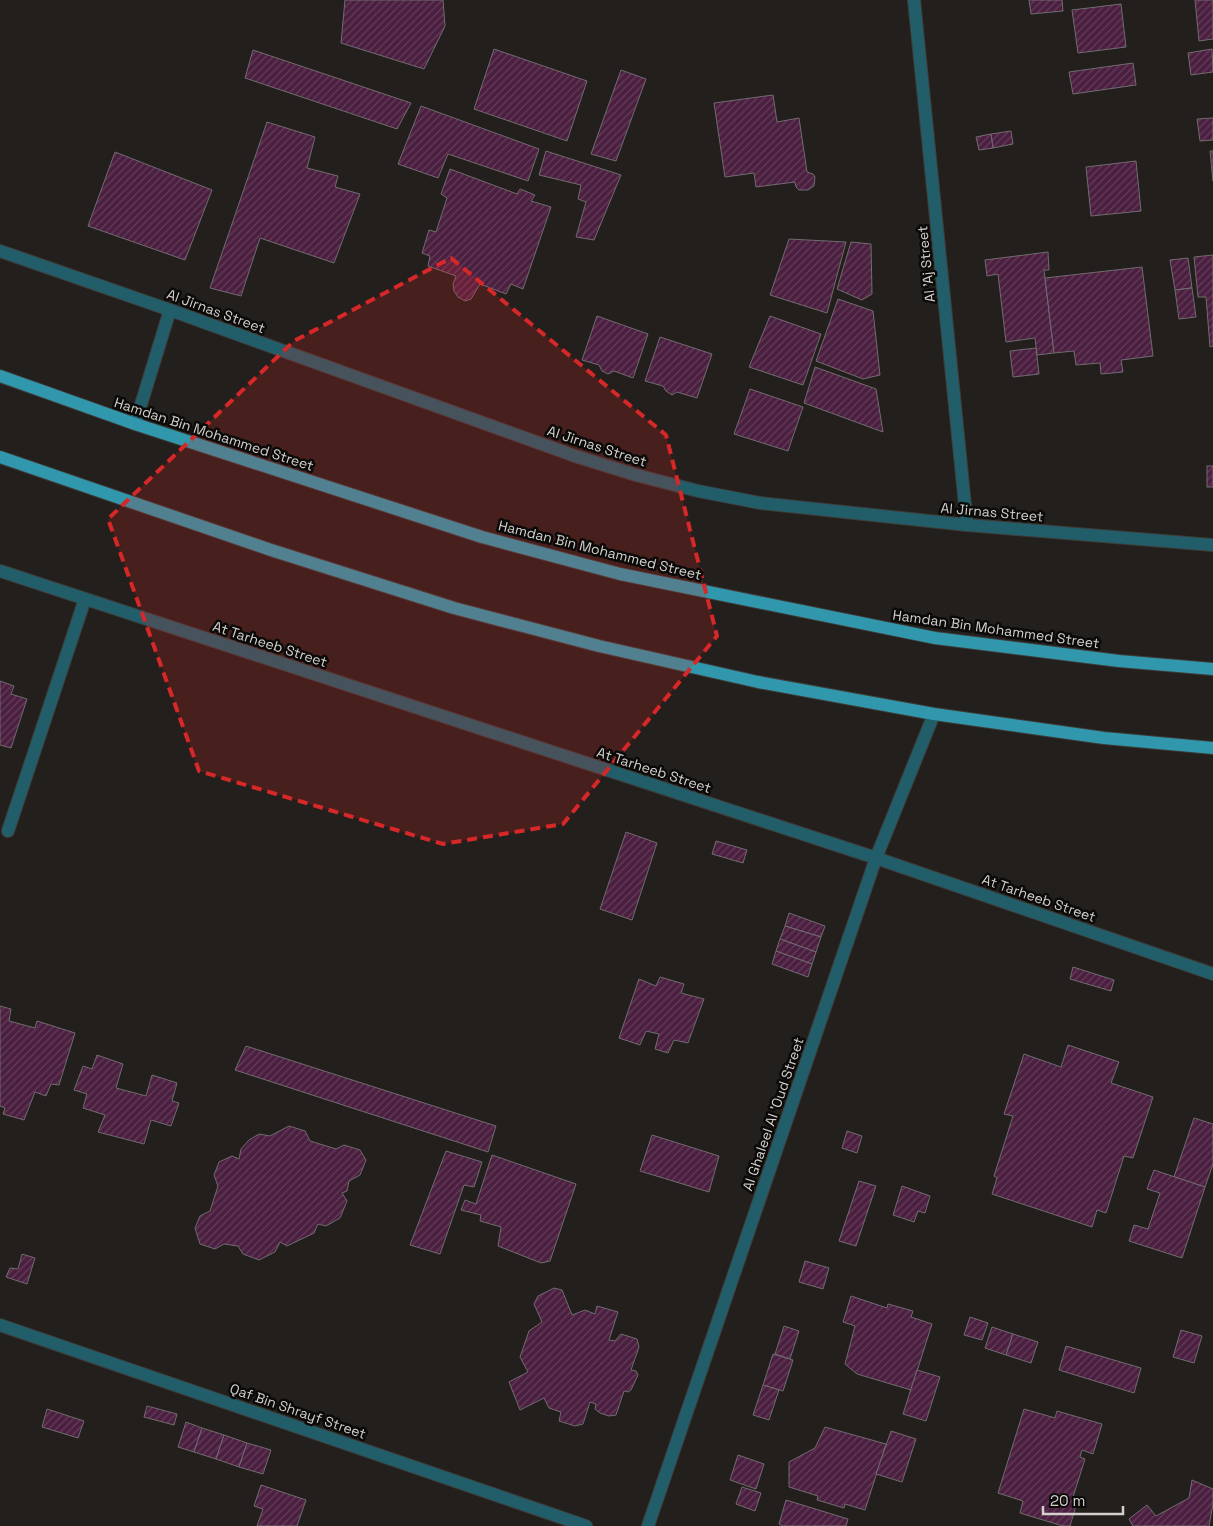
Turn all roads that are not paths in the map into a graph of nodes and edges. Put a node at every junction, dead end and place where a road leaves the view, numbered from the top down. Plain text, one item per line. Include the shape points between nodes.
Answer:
1 (914, 0) edge
2 (0, 251) edge
3 (170, 310) junction
4 (0, 376) edge
5 (135, 424) junction
6 (0, 457) edge
7 (967, 525) junction
8 (1213, 545) edge
9 (0, 571) edge
10 (85, 599) junction
11 (1213, 669) edge
12 (934, 714) junction
13 (1213, 748) edge
14 (8, 831) dead end
15 (876, 858) junction
16 (1213, 974) edge
17 (0, 1325) edge
18 (586, 1526) edge
19 (648, 1526) edge

1 - 7 street, Al 'Aj Street
2 - 3 street, Al Jirnas Street
3 - 5 street
3 - 7 street, Al Jirnas Street via 524,438 698,492 760,503
4 - 5 main road, Hamdan Bin Mohammed Street
5 - 11 main road, Hamdan Bin Mohammed Street via 482,537 620,574 935,638
6 - 12 main road via 271,550 454,608 598,646 758,682
7 - 8 street, Al Jirnas Street
9 - 10 street, At Tarheeb Street
10 - 14 street
10 - 15 street, At Tarheeb Street
12 - 13 main road via 1104,738
12 - 15 street, Al Ghaleel Al 'Oud Street
15 - 16 street, At Tarheeb Street
15 - 19 street, Al Ghaleel Al 'Oud Street
17 - 18 street, Qaf Bin Shrayf Street

